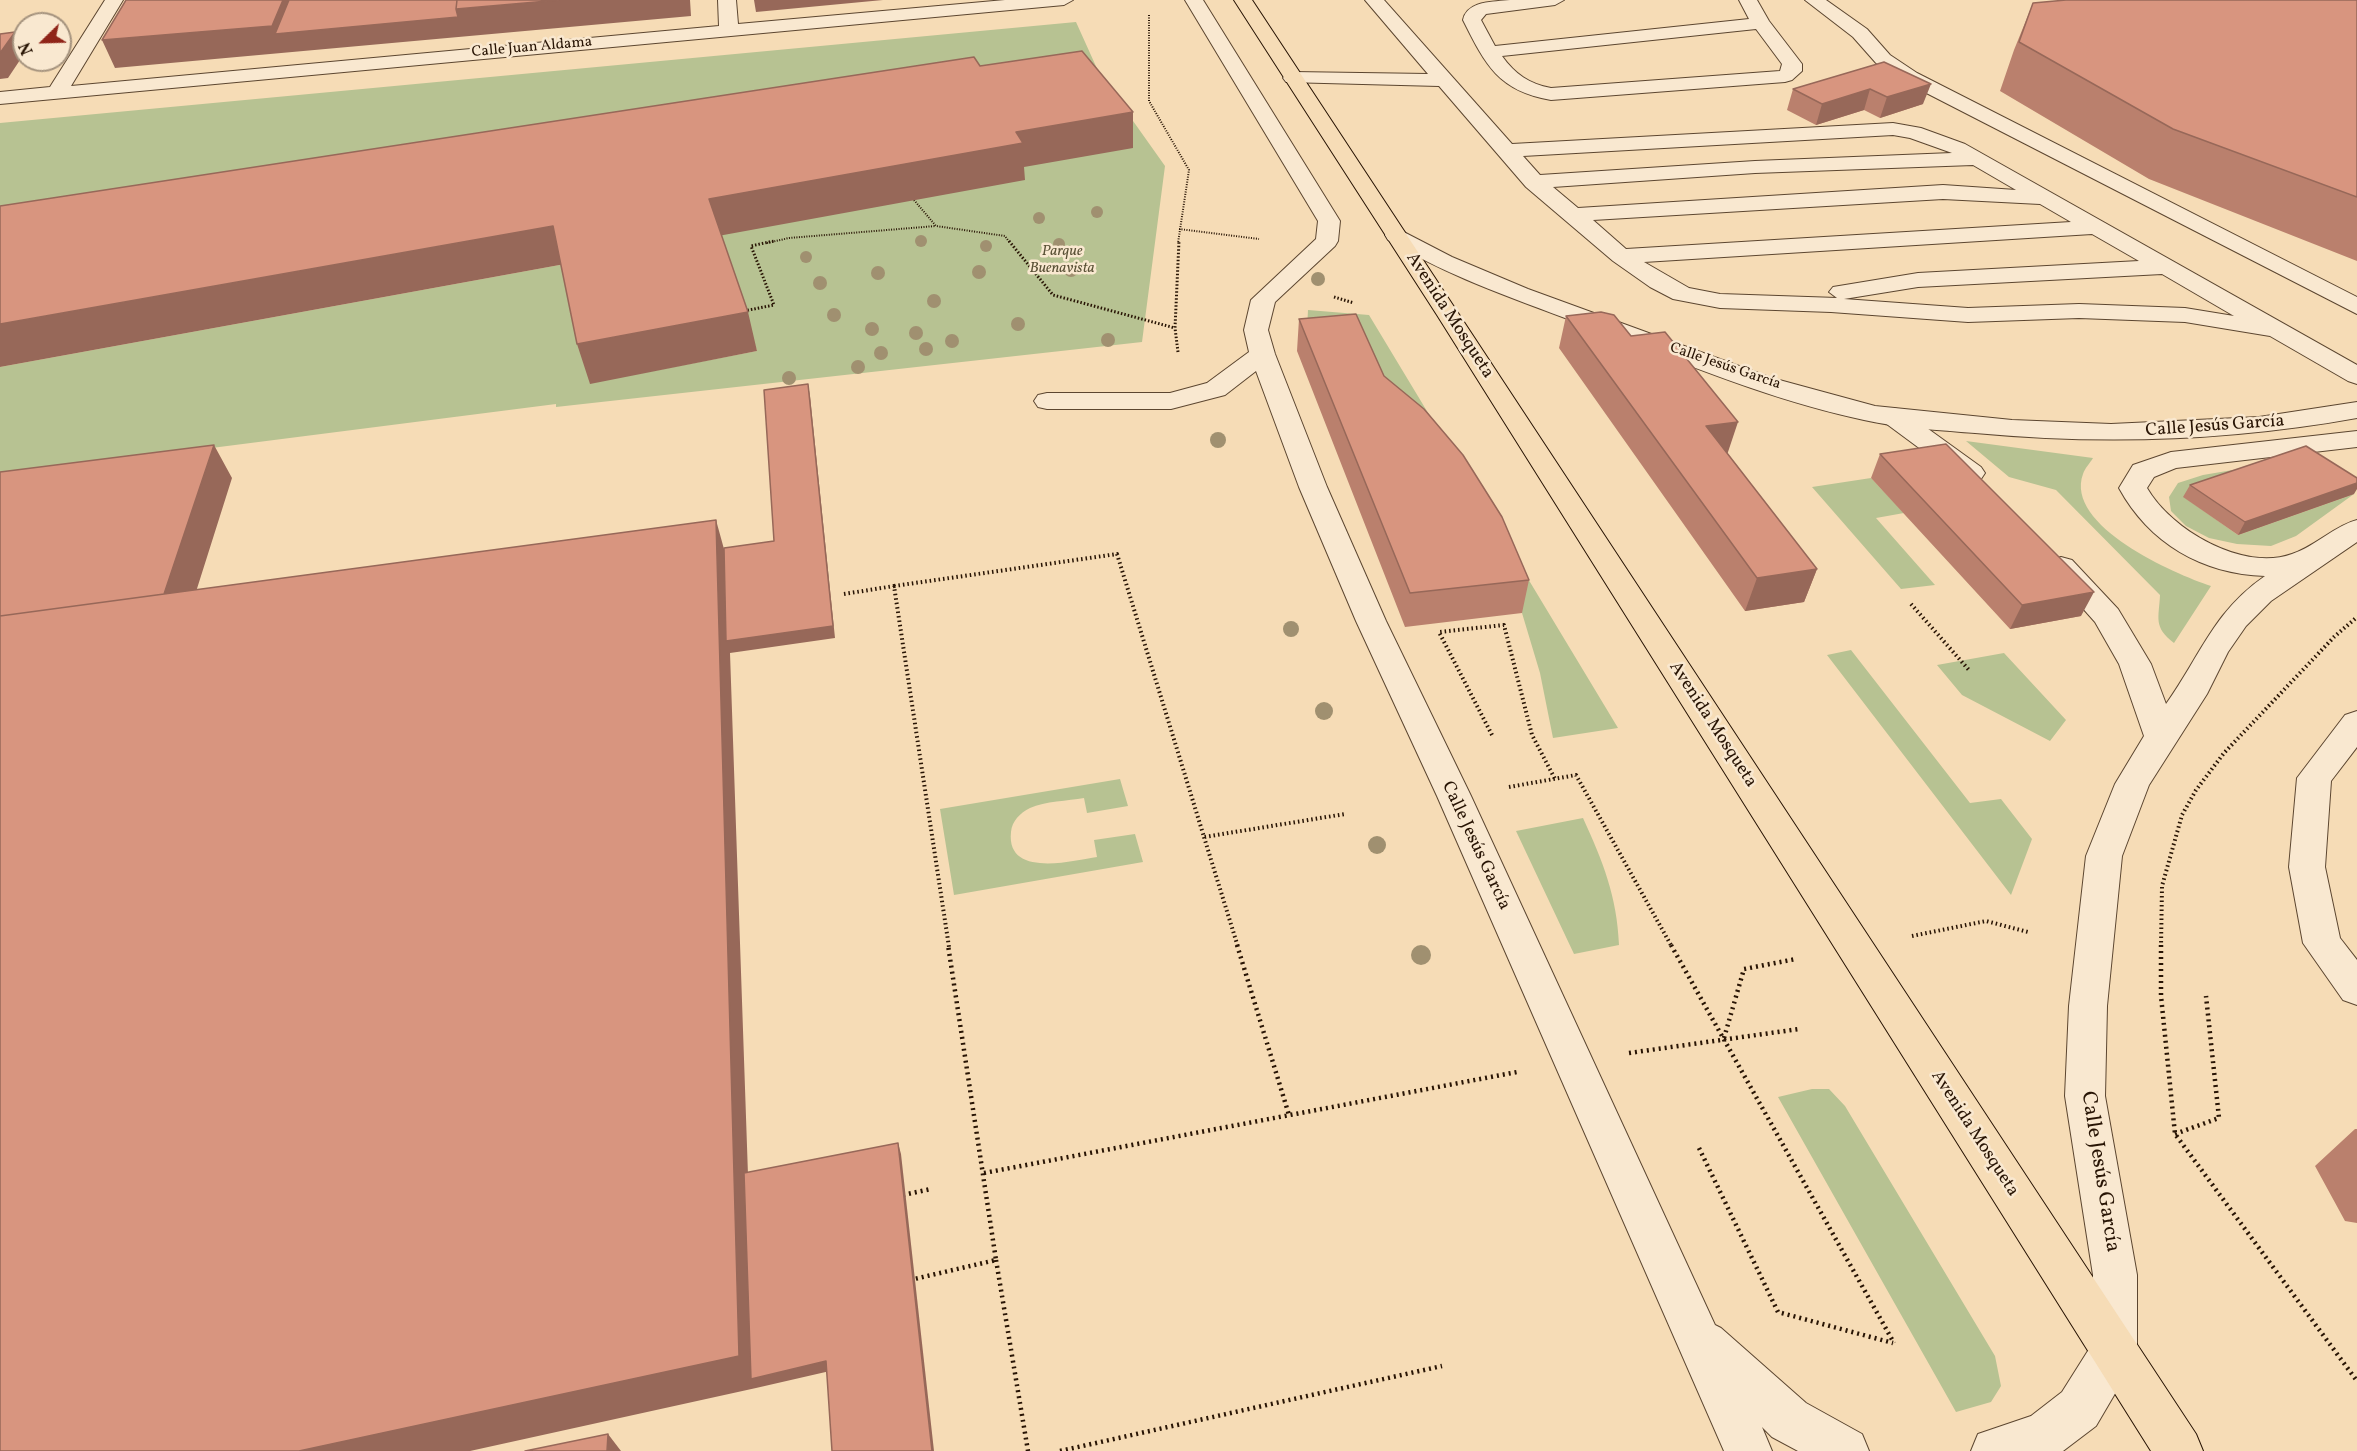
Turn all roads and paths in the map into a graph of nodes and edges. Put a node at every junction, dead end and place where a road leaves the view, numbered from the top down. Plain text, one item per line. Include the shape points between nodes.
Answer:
1 (114, 0) edge
2 (727, 0) edge
3 (1064, 0) edge
4 (1194, 0) edge
5 (1243, 0) edge
6 (1374, 0) edge
7 (1555, 0) edge
8 (1748, 0) edge
9 (1814, 0) edge
10 (1149, 11) dead end
11 (1761, 23) junction
12 (729, 30) junction
13 (1488, 52) junction
14 (1293, 78) junction
15 (1444, 80) junction
16 (57, 92) junction
17 (0, 98) edge
18 (1507, 151) junction
19 (1976, 159) junction
20 (1534, 182) junction
21 (2045, 198) junction
22 (914, 200) edge
23 (1572, 215) junction
24 (936, 226) junction
25 (2095, 227) junction
26 (1179, 229) junction
27 (1396, 235) junction
28 (1259, 239) dead end
29 (1621, 256) junction
30 (2165, 267) junction
31 (1324, 295) dead end
32 (1754, 302) junction
33 (1354, 303) dead end
34 (2357, 307) edge
35 (744, 311) edge
36 (1174, 328) junction
37 (2276, 330) junction
38 (1262, 354) junction
39 (2357, 376) edge
40 (1184, 398) junction
41 (1047, 402) dead end
42 (2357, 410) edge
43 (1893, 416) junction
44 (2357, 439) edge
45 (1987, 490) edge
46 (2357, 529) edge
47 (2043, 549) edge
48 (2312, 557) junction
49 (894, 586) junction
50 (844, 594) dead end
51 (1911, 604) dead end
52 (2357, 617) edge
53 (1969, 670) dead end
54 (2357, 723) edge
55 (1492, 735) dead end
56 (2161, 736) junction
57 (1555, 779) junction
58 (1508, 787) dead end
59 (1346, 814) dead end
60 (1204, 837) junction
61 (2357, 989) edge
62 (2206, 996) dead end
63 (1799, 1029) dead end
64 (1724, 1038) junction
65 (1622, 1054) dead end
66 (1525, 1070) dead end
67 (1289, 1115) junction
68 (2175, 1134) junction
69 (1700, 1148) dead end
70 (984, 1173) junction
71 (931, 1189) dead end
72 (898, 1196) edge
73 (996, 1260) junction
74 (905, 1281) edge
75 (1695, 1334) junction
76 (2114, 1352) junction
77 (1442, 1366) dead end
78 (2357, 1382) edge
79 (1028, 1451) edge
80 (1060, 1451) edge
81 (1748, 1451) edge
82 (1845, 1451) edge
83 (1995, 1451) edge
84 (2179, 1451) edge

1 - 16 street
2 - 12 street
3 - 12 street, Calle Juan Aldama
4 - 38 street, Calle Jesús García via 1329,221 1327,242 1263,300 1256,330
5 - 14 main road, Avenida Mosqueta
6 - 15 street
7 - 13 street via 1481,9 1473,15
8 - 11 street
9 - 34 street via 1860,33 1883,59 1911,76
10 - 26 path via 1149,101 1189,170
11 - 13 street
11 - 13 street via 1792,64 1792,71 1785,76 1551,94 1512,82
12 - 16 street, Calle Juan Aldama
14 - 15 street
14 - 27 main road, Avenida Mosqueta
15 - 18 street
16 - 17 street, Calle Juan Aldama
18 - 19 street via 1893,129 1938,139
18 - 20 street
19 - 20 street via 1755,167
19 - 21 street
20 - 23 street
21 - 23 street via 1943,192
21 - 25 street
22 - 24 path
23 - 29 street
24 - 35 path via 789,238 751,246 774,305
24 - 36 path via 1005,236 1053,295
25 - 29 street
25 - 30 street
26 - 28 path
26 - 36 path
27 - 43 street, Calle Jesús García via 1424,254 1474,278 1826,402
27 - 76 main road, Avenida Mosqueta
29 - 32 street via 1682,294
30 - 32 street via 1918,280
30 - 37 street
31 - 33 path
32 - 37 street via 1968,315 2079,311 2185,315
36 - 40 path
37 - 39 street
38 - 40 street via 1216,389
38 - 75 street, Calle Jesús García via 1313,487 1371,621 1454,796
40 - 41 street
42 - 43 street, Calle Jesús García via 2226,430 2130,434 2041,432
43 - 45 street, Calle Jesús García via 1936,445
44 - 48 street via 2171,460 2143,471 2133,488 2141,507 2162,528 2199,549 2244,564 2285,566
46 - 48 street
47 - 56 street via 2107,616 2135,664
48 - 56 street, Calle Jesús García via 2260,594 2235,619
49 - 50 path
49 - 60 path via 1117,554
49 - 70 path
51 - 53 path
52 - 68 path via 2224,753 2182,815 2162,886 2161,996
54 - 61 street via 2314,778 2307,867 2322,943
55 - 57 path via 1439,632 1504,625 1532,735
56 - 76 street, Calle Jesús García via 2132,784 2104,856 2088,1006 2085,1096 2115,1275
57 - 58 path
57 - 64 path via 1576,775
59 - 60 path
60 - 67 path
62 - 68 path via 2219,1118
63 - 64 path
64 - 65 path
64 - 69 path via 1894,1343 1778,1311
66 - 67 path
67 - 70 path
68 - 78 path
70 - 73 path
71 - 72 path
73 - 74 path
73 - 79 path
75 - 81 street, Calle Jesús García
75 - 82 street, Calle Jesús García via 1789,1420
76 - 83 street via 2079,1409 2044,1436
76 - 84 main road, Avenida Mosqueta
77 - 80 path

